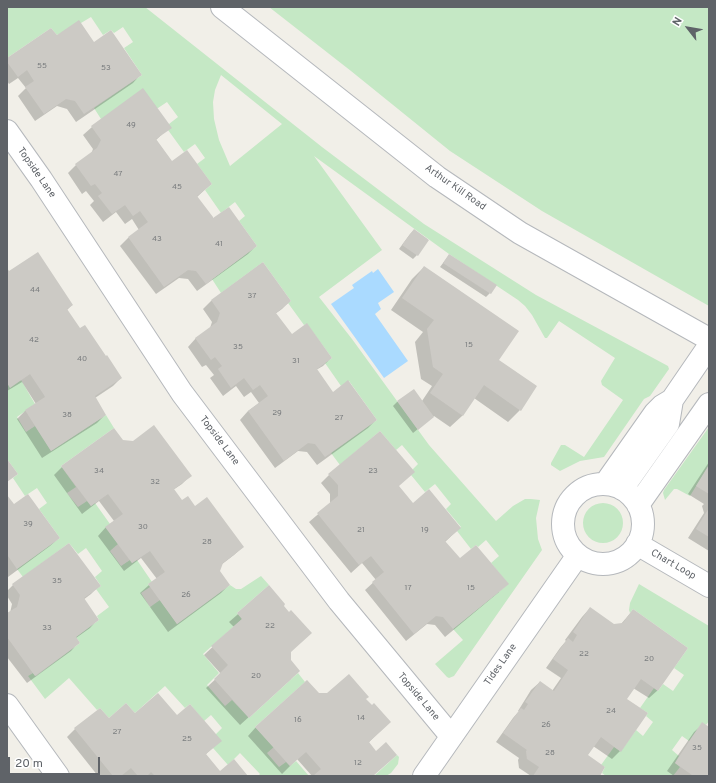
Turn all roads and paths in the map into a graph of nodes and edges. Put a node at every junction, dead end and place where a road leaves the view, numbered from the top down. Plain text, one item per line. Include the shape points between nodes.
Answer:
1 (222, 7) edge
2 (7, 131) edge
3 (709, 339) edge
4 (709, 346) edge
5 (709, 404) edge
6 (614, 487) junction
7 (638, 505) junction
8 (637, 544) junction
9 (578, 555) junction
10 (709, 586) edge
11 (7, 705) edge
12 (451, 736) junction
13 (58, 776) edge
14 (424, 776) edge

1 - 3 street, Arthur Kill Road via 437,177 520,232
2 - 12 street, Topside Lane via 182,393 339,601
4 - 6 street via 672,400 654,413
5 - 7 street
6 - 7 street via 631,495
6 - 9 street via 596,485 584,489 567,507 564,533 569,545
7 - 8 street via 643,529
8 - 9 street via 623,559 612,563 600,564
8 - 10 street, Chart Loop
9 - 12 street, Tides Lane
11 - 13 street
12 - 14 street, Tides Lane

